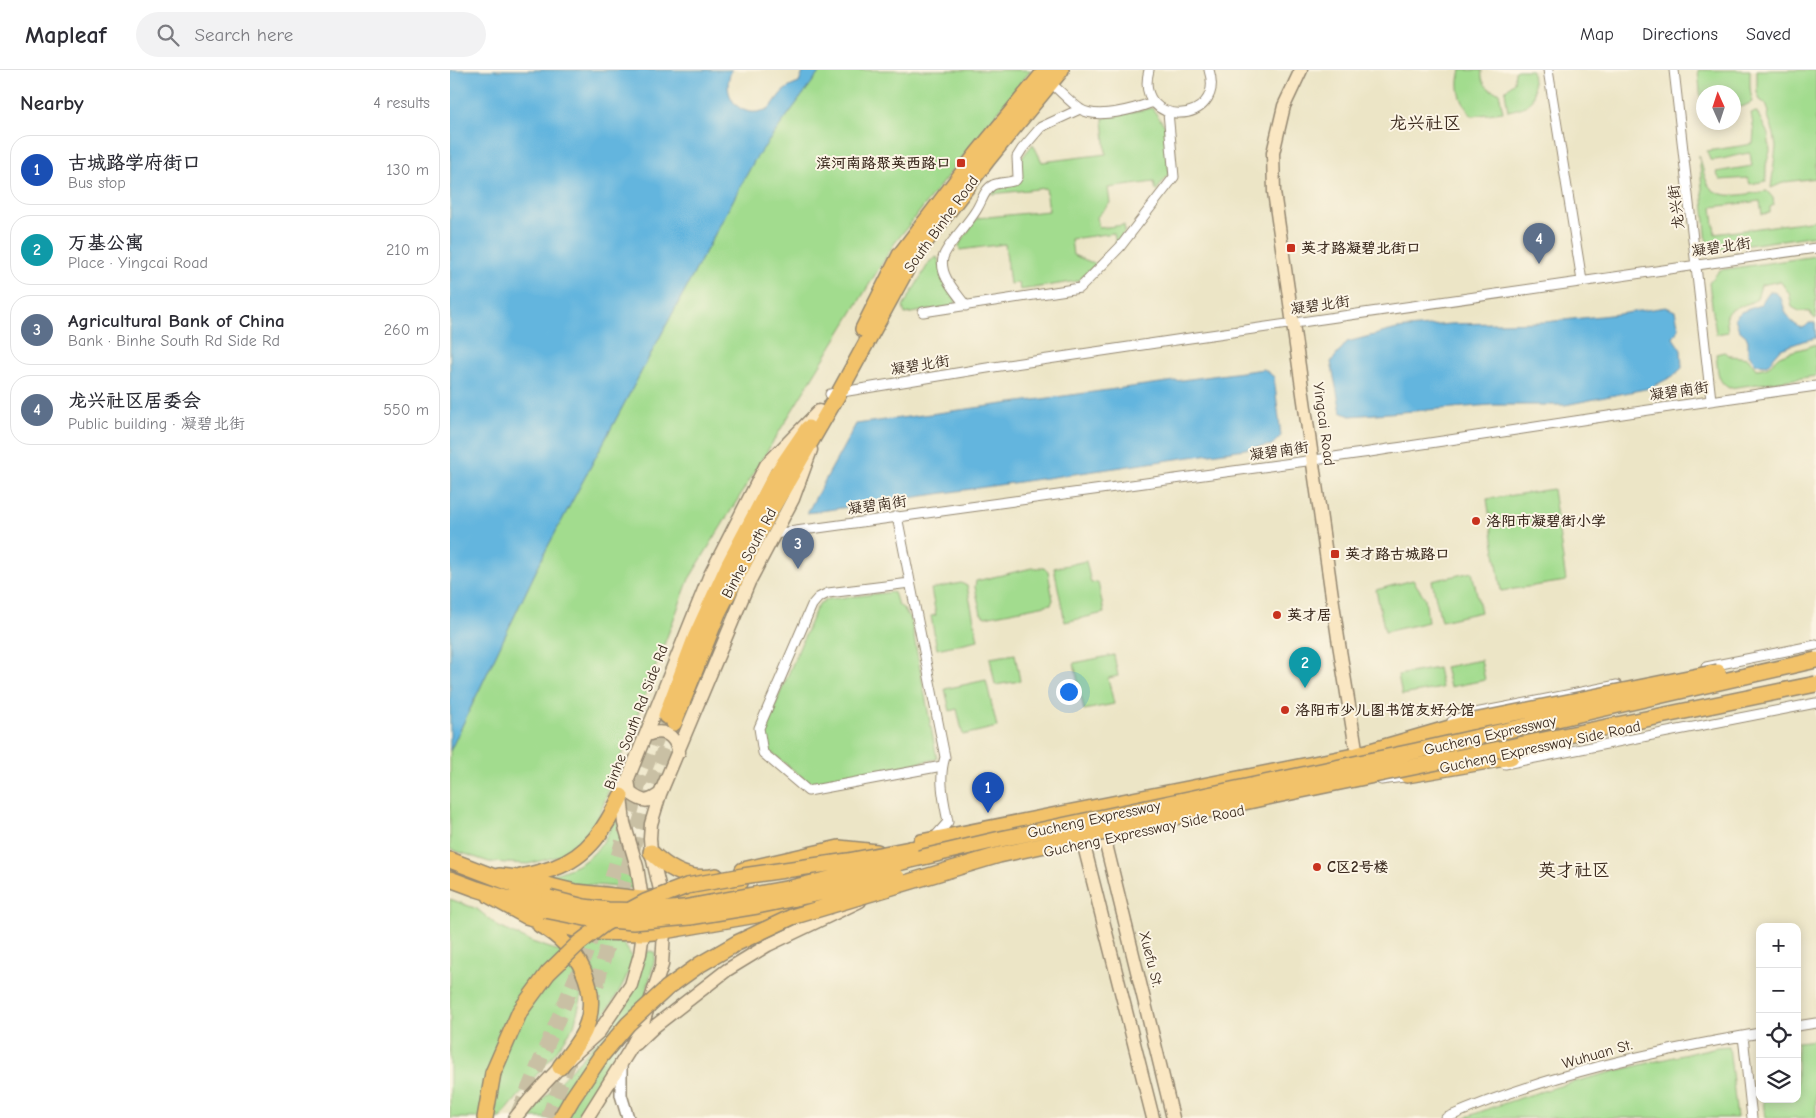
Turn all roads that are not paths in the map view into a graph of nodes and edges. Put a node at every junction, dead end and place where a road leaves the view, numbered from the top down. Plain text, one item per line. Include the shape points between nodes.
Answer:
1 (1060, 70) edge
2 (1148, 70) edge
3 (1210, 70) edge
4 (1295, 70) edge
5 (1301, 70) edge
6 (1548, 70) edge
7 (1674, 70) edge
8 (1048, 76) edge
9 (1153, 102) junction
10 (1080, 109) junction
11 (1168, 112) junction
12 (1816, 248) edge
13 (1697, 264) junction
14 (1582, 281) junction
15 (966, 306) junction
16 (922, 312) dead end
17 (1290, 323) junction
18 (1816, 386) edge
19 (835, 392) junction
20 (1711, 400) junction
21 (821, 415) junction
22 (1311, 460) junction
23 (897, 516) junction
24 (774, 534) junction
25 (910, 583) junction
26 (1816, 645) edge
27 (1816, 658) edge
28 (1816, 684) edge
29 (1816, 689) edge
30 (1816, 703) edge
31 (670, 720) tunnel mouth
32 (645, 736) junction
33 (679, 752) junction
34 (1353, 756) junction
35 (942, 766) junction
36 (628, 780) junction
37 (1370, 782) junction
38 (660, 794) junction
39 (621, 796) junction
40 (1097, 807) junction
41 (1074, 811) junction
42 (932, 840) junction
43 (996, 840) junction
44 (1105, 840) junction
45 (1084, 844) junction
46 (651, 852) junction
47 (877, 852) junction
48 (999, 856) junction
49 (450, 860) edge
50 (484, 873) junction
51 (518, 878) junction
52 (450, 879) edge
53 (892, 886) junction
54 (476, 889) junction
55 (662, 898) junction
56 (642, 899) junction
57 (547, 904) junction
58 (526, 916) junction
59 (664, 931) junction
60 (643, 933) junction
61 (1816, 1023) edge
62 (1801, 1025) edge
63 (1756, 1034) edge
64 (1743, 1036) junction
65 (629, 1051) junction
66 (620, 1063) junction
67 (560, 1067) junction
68 (485, 1118) edge
69 (515, 1118) edge
70 (561, 1118) edge
71 (587, 1118) edge
72 (628, 1118) edge
73 (1153, 1118) edge
74 (1173, 1118) edge
75 (1446, 1118) edge
76 (1752, 1118) edge

1 - 8 main road, South Binhe Road
2 - 9 street via 1147,91
3 - 11 street via 1211,90 1206,101 1186,114
4 - 17 main road, Yingcai Road via 1280,100 1268,148 1268,188
5 - 17 main road, Yingcai Road via 1284,106 1273,153 1274,192
6 - 14 street
7 - 13 street, 龙兴街
8 - 10 street
8 - 19 main road, South Binhe Road via 977,154 900,255
9 - 10 street via 1102,114 1090,114
9 - 11 street
10 - 15 street via 1041,128 1017,157 1016,180 993,185 987,191 948,249 943,258 944,270
11 - 15 street via 1174,177 1120,247 1080,288
12 - 13 street, 凝碧北街
13 - 14 street, 凝碧北街
13 - 20 street, 龙兴街
14 - 17 street, 凝碧北街
15 - 16 street
17 - 19 street, 凝碧北街
17 - 22 main road, Yingcai Road
18 - 20 street, 凝碧南街
19 - 21 main road, Binhe South Rd
20 - 22 street, 凝碧南街
21 - 24 main road via 793,499
21 - 31 main road, Binhe South Rd via 776,475 728,566 696,636
21 - 32 main road, Binhe South Rd Side Rd via 766,465 709,576
22 - 23 street, 凝碧南街
22 - 34 main road, Yingcai Road
23 - 24 street, 凝碧南街
23 - 25 street
24 - 33 main road via 749,582
25 - 35 street via 945,758
25 - 35 street via 828,593 818,598 812,605 759,728 763,753 808,791
26 - 34 street via 1470,714
27 - 34 main road, Gucheng Expressway Side Road
27 - 34 main road, bridge via 1751,666 1474,721
27 - 43 main road, Gucheng Expressway, bridge via 1416,751
28 - 48 main road, Gucheng Expressway, bridge
29 - 37 main road, Gucheng Expressway Side Road
29 - 37 main road via 1511,757
30 - 37 street via 1512,763
32 - 33 main road via 654,732 666,733 676,741
32 - 36 main road, Binhe South Rd Side Rd
33 - 38 main road
34 - 37 main road, Yingcai Road
34 - 40 main road, Gucheng Expressway Side Road
35 - 42 street via 942,790 948,822
36 - 38 main road via 630,793 640,800 650,801
36 - 39 main road, Binhe South Rd Side Rd
37 - 44 main road, Gucheng Expressway Side Road
38 - 46 main road via 652,824
39 - 51 main road via 594,842 576,857 556,868
39 - 56 main road, Binhe South Rd Side Rd
40 - 41 main road, Gucheng Expressway Side Road
40 - 44 main road, Xuefu St.
41 - 42 main road, Gucheng Expressway Side Road
41 - 45 main road
42 - 47 main road, Gucheng Expressway Side Road
43 - 57 main road, bridge via 791,888 683,908 608,910
43 - 68 main road, Gucheng Expressway, bridge via 910,849 687,886 645,902 604,924 548,973 520,1011 494,1073
44 - 45 main road, Gucheng Expressway Side Road
44 - 74 main road, Xuefu St.
45 - 53 main road, Gucheng Expressway Side Road
45 - 73 main road
46 - 47 main road via 662,863 687,876 712,877 839,848
46 - 55 main road
47 - 55 main road, Gucheng Expressway Side Road
48 - 57 main road, bridge via 690,917 632,922 585,918
48 - 70 main road, Gucheng Expressway, bridge via 792,918 699,965 628,1024 601,1056
49 - 50 main road
50 - 51 main road, Gucheng Expressway Side Road
50 - 57 main road
51 - 56 main road, Gucheng Expressway Side Road via 575,892
52 - 54 main road
53 - 59 main road, Gucheng Expressway Side Road
53 - 65 main road via 768,945 727,970 655,1026
54 - 57 main road
54 - 58 main road, Gucheng Expressway Side Road
55 - 56 main road, Gucheng Expressway Side Road
55 - 59 main road
56 - 60 main road, Binhe South Rd Side Rd
58 - 60 main road, Gucheng Expressway Side Road via 586,932
58 - 67 main road via 566,943 585,972 590,988 590,1015 584,1032
59 - 60 main road, Gucheng Expressway Side Road
59 - 65 main road via 662,965 642,1026
60 - 67 main road, Binhe South Rd Side Rd via 631,985 599,1032
61 - 62 street
63 - 64 street, Wuhuan St.
64 - 75 street, Wuhuan St. via 1625,1059 1485,1101
64 - 76 street
65 - 66 main road
66 - 71 main road
66 - 72 street via 622,1095
67 - 69 main road, Binhe South Rd Side Rd

